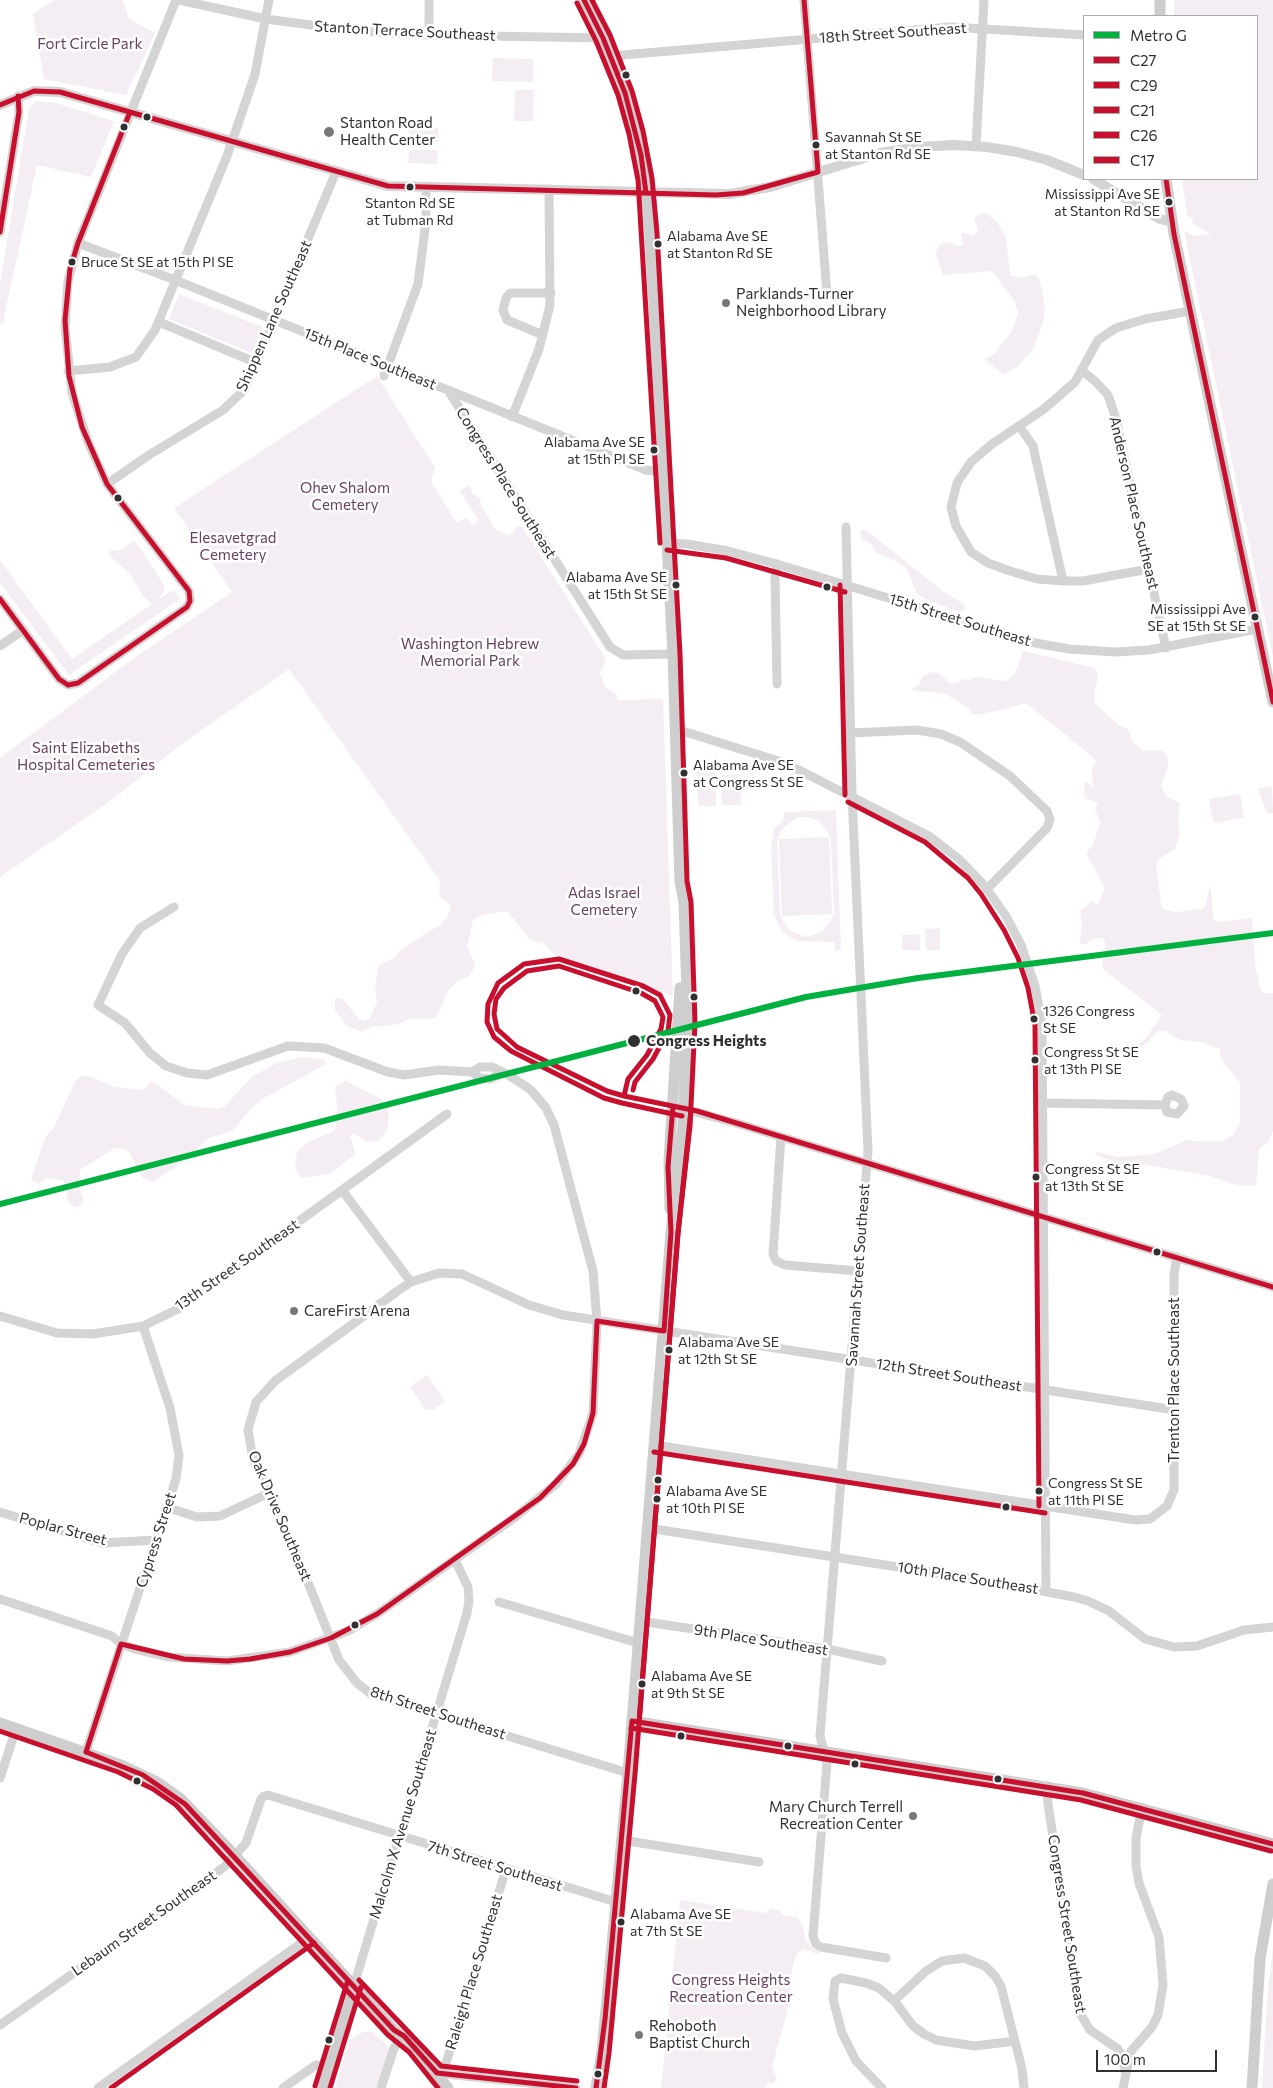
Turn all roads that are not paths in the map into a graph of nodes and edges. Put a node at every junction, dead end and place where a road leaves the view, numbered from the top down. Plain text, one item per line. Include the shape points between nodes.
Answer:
1 (177, 0) edge
2 (269, 0) edge
3 (429, 0) edge
4 (584, 0) edge
5 (804, 0) edge
6 (984, 0) edge
7 (1160, 0) edge
8 (1160, 15) edge
9 (266, 19) junction
10 (983, 28) junction
11 (429, 35) junction
12 (1083, 35) edge
13 (603, 38) junction
14 (806, 38) junction
15 (611, 56) junction
16 (18, 96) junction
17 (0, 105) edge
18 (130, 112) junction
19 (232, 142) junction
20 (976, 146) junction
21 (336, 172) junction
22 (818, 172) junction
23 (1083, 175) edge
24 (1095, 180) edge
25 (1166, 180) edge
26 (426, 187) junction
27 (549, 190) junction
28 (646, 192) junction
29 (1172, 222) junction
30 (0, 232) edge
31 (78, 243) junction
32 (175, 280) junction
33 (551, 293) junction
34 (827, 294) dead end
35 (1190, 311) junction
36 (275, 320) junction
37 (159, 322) junction
38 (543, 335) junction
39 (256, 363) junction
40 (388, 366) junction
41 (1081, 370) junction
42 (68, 371) junction
43 (384, 376) dead end
44 (448, 390) junction
45 (512, 417) junction
46 (1020, 427) junction
47 (663, 472) junction
48 (107, 484) junction
49 (846, 527) dead end
50 (667, 543) junction
51 (777, 564) junction
52 (1149, 569) junction
53 (1063, 581) junction
54 (847, 585) junction
55 (0, 598) edge
56 (1257, 629) junction
57 (23, 630) junction
58 (0, 646) edge
59 (1166, 648) junction
60 (673, 654) junction
61 (777, 684) dead end
62 (1273, 702) edge
63 (676, 729) junction
64 (850, 733) junction
65 (852, 795) junction
66 (987, 889) junction
67 (174, 907) dead end
68 (1043, 1102) junction
69 (1165, 1105) dead end
70 (679, 1108) junction
71 (447, 1114) dead end
72 (782, 1137) junction
73 (867, 1163) junction
74 (342, 1190) junction
75 (1044, 1217) junction
76 (1177, 1258) junction
77 (858, 1271) junction
78 (411, 1282) junction
79 (1273, 1287) edge
80 (0, 1316) edge
81 (597, 1320) junction
82 (143, 1326) junction
83 (664, 1331) junction
84 (851, 1360) junction
85 (1045, 1390) junction
86 (1175, 1410) junction
87 (655, 1445) junction
88 (842, 1474) junction
89 (269, 1493) junction
90 (1046, 1506) junction
91 (166, 1507) junction
92 (0, 1512) edge
93 (648, 1528) junction
94 (156, 1540) junction
95 (835, 1557) junction
96 (455, 1560) junction
97 (1046, 1590) junction
98 (0, 1599) edge
99 (499, 1602) dead end
100 (640, 1621) junction
101 (1273, 1627) edge
102 (331, 1638) junction
103 (121, 1644) junction
104 (638, 1644) junction
105 (828, 1649) junction
106 (882, 1661) dead end
107 (437, 1714) junction
108 (632, 1721) junction
109 (0, 1724) edge
110 (16, 1729) junction
111 (86, 1752) junction
112 (824, 1752) junction
113 (628, 1773) junction
114 (0, 1778) edge
115 (1047, 1786) junction
116 (261, 1799) joint
117 (1142, 1808) junction
118 (400, 1837) junction
119 (622, 1840) junction
120 (1273, 1844) edge
121 (236, 1856) junction
122 (759, 1862) dead end
123 (506, 1869) junction
124 (1273, 1884) edge
125 (616, 1902) junction
126 (310, 1937) junction
127 (886, 1958) dead end
128 (354, 1985) junction
129 (894, 2001) junction
130 (0, 2025) edge
131 (399, 2035) junction
132 (1015, 2041) junction
133 (1112, 2044) junction
134 (1135, 2044) junction
135 (329, 2066) junction
136 (437, 2073) junction
137 (1126, 2074) junction
138 (98, 2088) edge
139 (283, 2088) edge
140 (322, 2088) edge
141 (381, 2088) edge
142 (440, 2088) edge
143 (448, 2088) edge
144 (576, 2088) edge
145 (596, 2088) edge
146 (882, 2088) edge
147 (1024, 2088) edge
148 (1123, 2088) edge
149 (1252, 2088) edge

1 - 9 street, Stanton Terrace Southeast
1 - 18 street
2 - 9 street
3 - 11 street
4 - 13 main road
5 - 14 street
6 - 10 street
7 - 8 main road
9 - 11 street, Stanton Terrace Southeast via 356,31
9 - 19 street via 255,74
10 - 12 street, 18th Street Southeast
10 - 14 street, 18th Street Southeast via 935,28
10 - 20 street
11 - 13 street, Stanton Terrace Southeast
13 - 15 main road
14 - 15 street, 18th Street Southeast
14 - 22 street
15 - 28 main road via 635,126
16 - 17 street
16 - 18 street via 34,91 60,92
16 - 30 street via 19,112
18 - 19 street
18 - 31 street
19 - 21 street
19 - 32 street
20 - 22 street via 936,145 900,149
20 - 23 street via 1032,156
21 - 26 street via 384,185
21 - 36 street, Shippen Lane Southeast
22 - 28 street via 743,193
22 - 34 street
24 - 29 street via 1160,219
25 - 29 main road
26 - 27 street
26 - 40 street via 426,221 418,284
27 - 28 street
27 - 33 street
28 - 47 main road
29 - 35 main road
31 - 32 street, 15th Place Southeast
31 - 42 street via 66,296
32 - 36 street, 15th Place Southeast
32 - 37 street
33 - 38 street
33 - 38 street via 510,294 503,310 507,320
35 - 41 street via 1116,328 1098,340
35 - 56 main road
36 - 39 street, Shippen Lane Southeast
36 - 40 street, 15th Place Southeast
37 - 39 street
37 - 42 street via 136,357 110,367
38 - 45 street
39 - 48 street, Shippen Lane Southeast via 245,389 236,400
40 - 43 street
40 - 44 street, 15th Place Southeast
41 - 46 street via 1068,388
41 - 52 street, Anderson Place Southeast via 1108,395
42 - 48 street via 82,427
44 - 45 street, 15th Place Southeast
44 - 60 street, Congress Place Southeast via 610,648 623,655
45 - 47 street, 15th Place Southeast via 646,470
46 - 53 street via 1034,446
46 - 53 street via 971,462 957,483 951,507 956,526 971,552 988,564 1037,579
47 - 50 main road
48 - 57 street via 189,591 187,607 78,683 68,685 59,679
49 - 54 street, Savannah Street Southeast
50 - 51 street, 15th Street Southeast via 728,551
50 - 60 main road
51 - 54 street, 15th Street Southeast
51 - 61 street via 774,577
52 - 53 street via 1084,581
52 - 59 street, Anderson Place Southeast
54 - 59 street, 15th Street Southeast via 1046,645 1106,652
54 - 64 street, Savannah Street Southeast
55 - 57 street
56 - 59 street, 15th Street Southeast
56 - 62 main road
57 - 58 street
60 - 63 main road
63 - 65 street via 772,757
63 - 70 main road via 688,1023
64 - 65 street, Savannah Street Southeast
64 - 66 street via 917,730 942,734 960,742 1010,776 1047,811 1050,819 1045,830
65 - 66 street via 929,836 959,860
65 - 73 street, Savannah Street Southeast
66 - 68 street via 1016,936 1035,986 1042,1024
67 - 81 street via 140,928 122,954 98,1005 125,1023 150,1053 166,1066 187,1073 207,1075 288,1046 324,1048 388,1072 472,1072 480,1078 490,1079 502,1073 523,1084 539,1098 554,1125 593,1271
68 - 69 street
68 - 75 street
70 - 72 street
70 - 83 main road via 676,1199
71 - 74 street, 13th Street Southeast
72 - 73 street
72 - 77 street via 773,1257 785,1266
73 - 75 street
73 - 77 street, Savannah Street Southeast
74 - 78 street
74 - 82 street, 13th Street Southeast via 178,1308
75 - 76 street
75 - 85 street
76 - 79 street
76 - 86 street, Trenton Place Southeast via 1174,1274
77 - 84 street, Savannah Street Southeast
78 - 81 street, Oak Drive Southeast via 439,1273 462,1274 529,1305
78 - 89 street, Oak Drive Southeast via 275,1380 256,1402 248,1430 249,1445
80 - 82 street, 13th Street Southeast via 58,1334 93,1334
81 - 83 street, Oak Drive Southeast
81 - 96 street via 594,1407 579,1454 556,1484 540,1498
82 - 91 street, Cypress Street via 177,1437 177,1471
83 - 84 street, 12th Street Southeast
83 - 87 main road
84 - 85 street, 12th Street Southeast
84 - 88 street, Savannah Street Southeast
85 - 86 street, 12th Street Southeast
85 - 90 street
86 - 90 street, Trenton Place Southeast via 1175,1482 1170,1501 1156,1516 1143,1520
87 - 88 street
87 - 93 main road
88 - 90 street
88 - 95 street, Savannah Street Southeast
89 - 91 street via 220,1516 196,1517
89 - 102 street, Oak Drive Southeast
90 - 97 street
91 - 94 street, Cypress Street
92 - 94 street, Poplar Street via 102,1543
93 - 95 street, 10th Place Southeast
93 - 100 main road
94 - 103 street, Cypress Street
95 - 97 street, 10th Place Southeast
95 - 105 street, Savannah Street Southeast
96 - 102 street via 377,1614
96 - 107 street, Malcolm X Avenue Southeast via 464,1577 469,1601
97 - 101 street, 10th Place Southeast via 1094,1603 1140,1636 1174,1647 1197,1646 1244,1630
98 - 103 street via 112,1636
99 - 104 street
100 - 104 main road
100 - 105 street, 9th Place Southeast
102 - 103 street via 290,1652 227,1661 169,1657
102 - 107 street, 8th Street Southeast via 343,1666 363,1689
103 - 111 street, Cypress Street
104 - 108 main road
105 - 106 street, 9th Place Southeast
105 - 112 street, Savannah Street Southeast via 820,1736
107 - 113 street, 8th Street Southeast
107 - 118 street, Malcolm X Avenue Southeast
108 - 112 main road
108 - 113 main road
109 - 110 main road
110 - 111 main road
110 - 114 street
111 - 121 main road via 130,1768 165,1788 201,1818
112 - 115 main road
112 - 127 street, Savannah Street Southeast via 827,1763 814,1939 816,1944 826,1948
113 - 119 main road
115 - 117 main road
115 - 133 street, Congress Street Southeast via 1080,2013 1090,2030
116 - 118 street, 7th Street Southeast via 268,1795
116 - 121 street, Lebaum Street Southeast via 246,1843
117 - 120 main road
117 - 134 street via 1136,1838 1136,1866 1159,1937 1163,1985 1156,2020
118 - 123 street, 7th Street Southeast
118 - 128 street, Malcolm X Avenue Southeast
119 - 122 street
119 - 125 main road
121 - 126 main road
121 - 130 street, Lebaum Street Southeast
123 - 125 street, 7th Street Southeast
123 - 136 street, Raleigh Place Southeast via 446,2063
124 - 149 main road via 1260,1959
125 - 145 main road
126 - 128 main road
126 - 138 street
128 - 131 main road
128 - 135 main road, Malcolm X Avenue Southeast
129 - 132 street via 913,2026 936,2040 975,2046
129 - 132 street via 939,1963 956,1958 971,1960 988,1969 1000,1983
129 - 146 street via 883,1990 866,1982 845,1978 835,1981 833,1999 845,2040 860,2067
131 - 136 main road
131 - 141 street
131 - 142 main road
132 - 147 street
133 - 134 street via 1125,2048
133 - 137 street, Congress Street Southeast via 1122,2056
134 - 137 street via 1128,2058
135 - 139 street via 316,2065
135 - 140 main road, Malcolm X Avenue Southeast
136 - 143 main road
136 - 144 street
137 - 148 street

